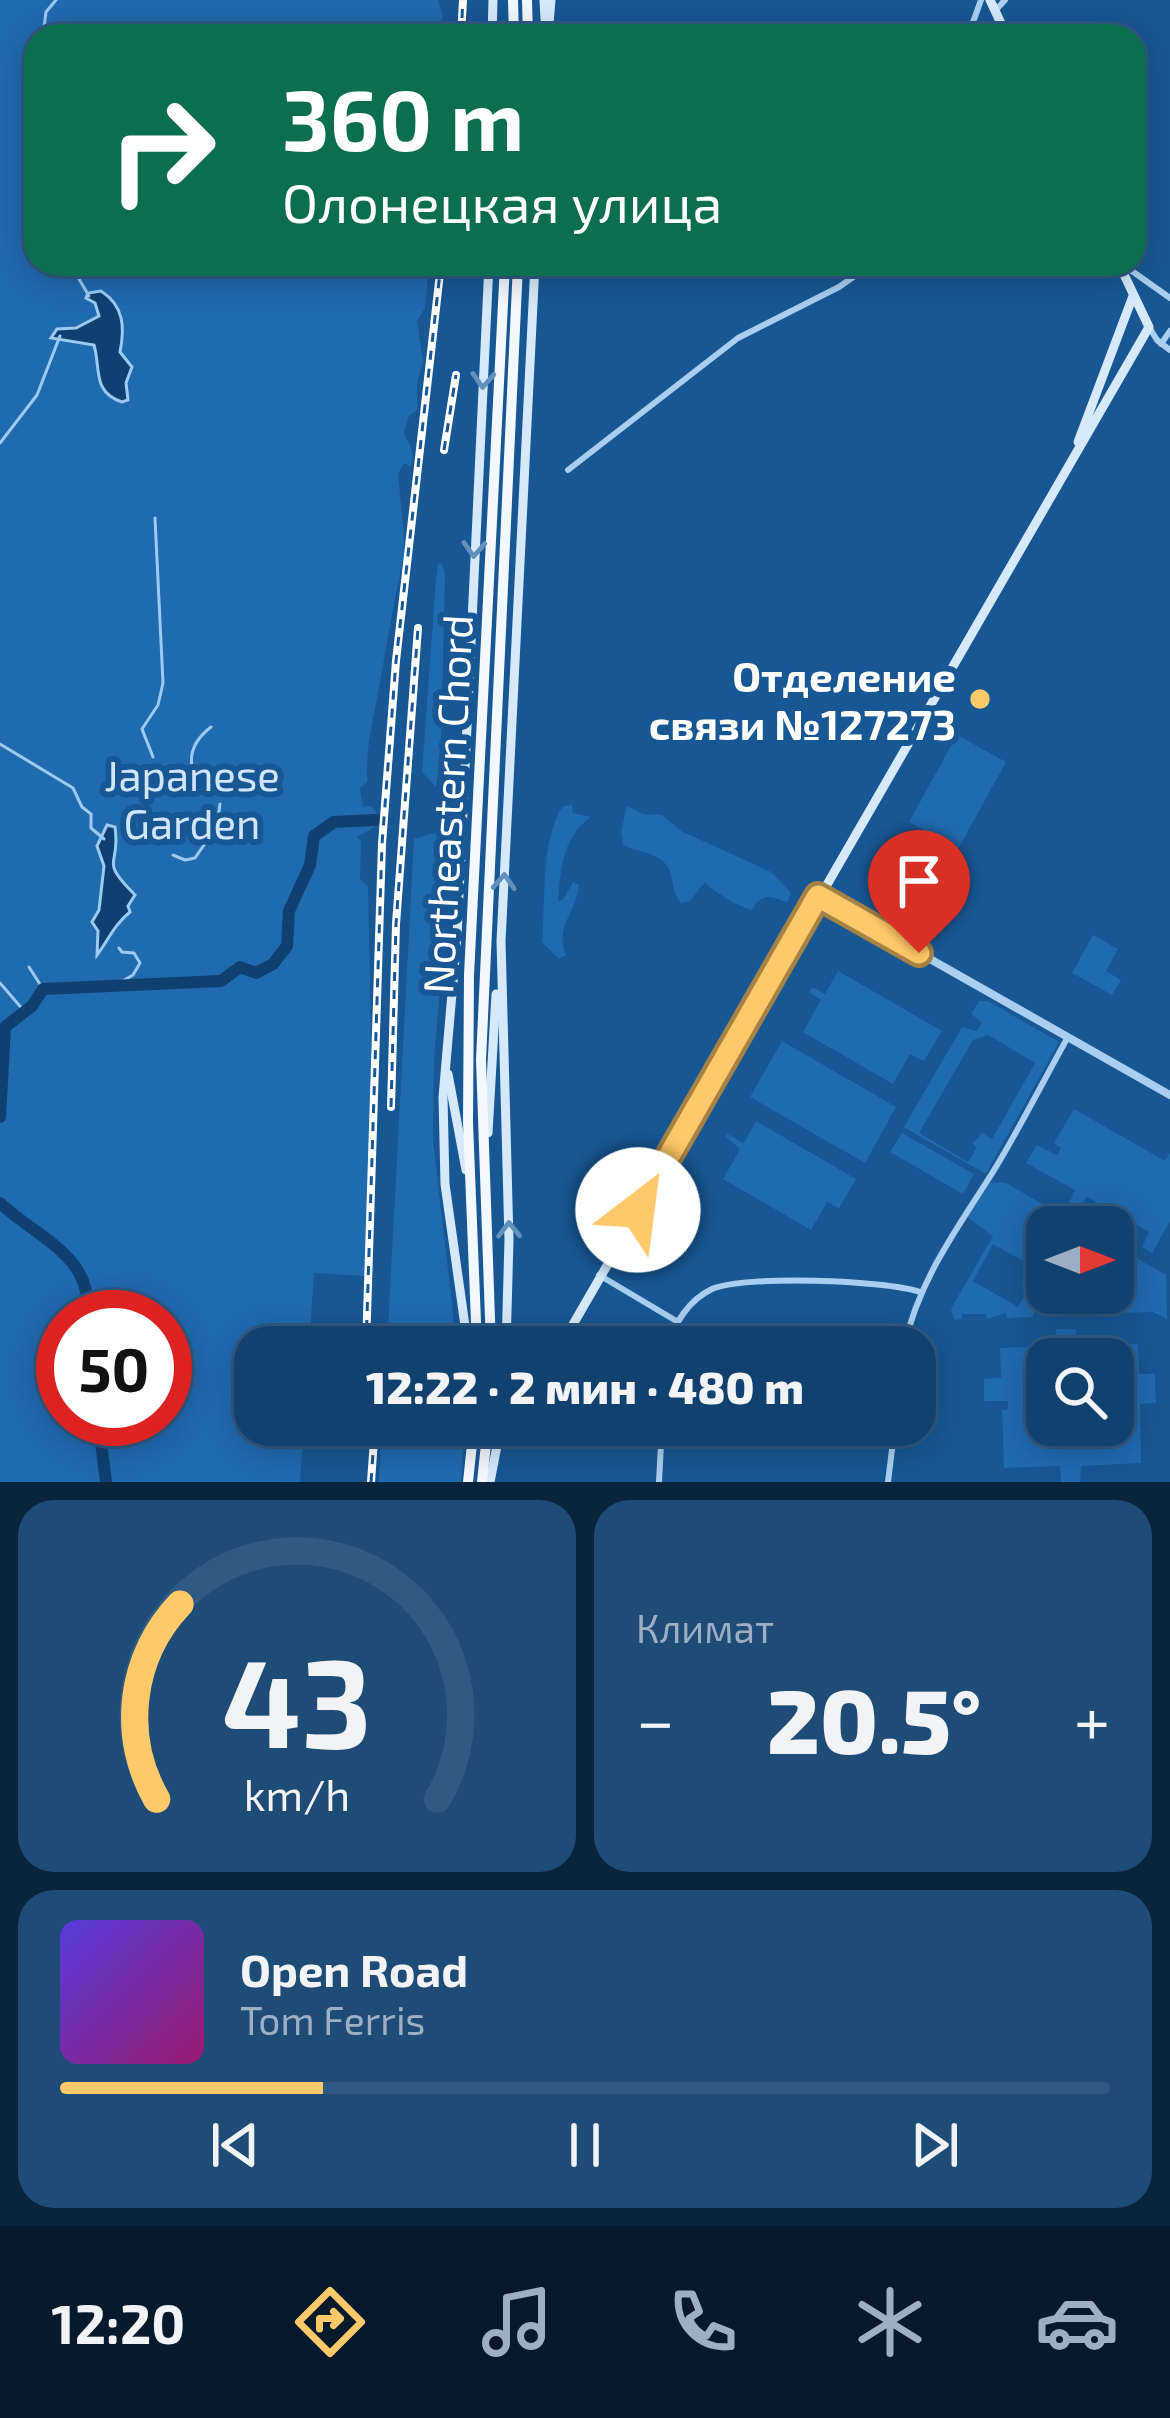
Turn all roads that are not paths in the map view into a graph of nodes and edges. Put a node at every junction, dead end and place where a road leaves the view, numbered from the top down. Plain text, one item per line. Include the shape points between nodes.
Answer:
1 (1005, 0) edge
2 (993, 5) edge
3 (488, 276) edge
4 (504, 276) edge
5 (517, 276) edge
6 (533, 276) edge
7 (855, 276) edge
8 (1125, 276) edge
9 (1138, 276) edge
10 (1133, 296) junction
11 (1170, 298) edge
12 (1149, 327) junction
13 (1170, 331) edge
14 (1161, 344) junction
15 (1170, 350) edge
16 (1070, 464) junction
17 (568, 470) dead end
18 (818, 896) junction
19 (501, 940) junction
20 (446, 1033) junction
21 (1067, 1037) junction
22 (1170, 1095) edge
23 (484, 1180) junction
24 (472, 1198) junction
25 (480, 1222) junction
26 (599, 1275) junction
27 (920, 1292) junction
28 (678, 1322) junction
29 (469, 1326) edge
30 (473, 1326) edge
31 (489, 1326) edge
32 (507, 1326) edge
33 (571, 1326) edge
34 (676, 1326) edge
35 (910, 1326) edge
36 (473, 1446) edge
37 (487, 1446) edge
38 (495, 1446) edge
39 (661, 1446) edge
40 (892, 1446) edge
41 (471, 1482) edge
42 (486, 1482) edge
43 (659, 1482) edge
44 (888, 1482) edge

1 - 2 street
3 -> 20 main road
4 - 24 main road, Northeastern Chord via 467,1060
5 - 23 main road, Northeastern Chord via 481,1060
19 -> 6 main road
7 - 17 street via 738,338
8 - 10 main road
9 - 11 street
10 - 12 main road
10 - 16 main road
12 - 14 street
12 - 16 main road
13 - 14 street
14 - 15 street
16 - 18 main road
18 - 21 street
18 - 26 main road
19 - 23 main road
32 -> 19 main road
20 - 24 main road
20 - 29 main road via 445,1184
21 - 22 street
21 - 27 street
23 - 25 main road, Northeastern Chord
24 - 25 main road, Northeastern Chord
25 - 30 main road, Northeastern Chord
25 - 31 main road, Northeastern Chord
26 - 28 street
26 - 33 main road
27 - 28 street via 860,1283 737,1283 704,1294
27 - 35 street
28 - 34 street
36 - 41 main road
37 - 42 main road
38 - 42 main road
39 - 43 street
40 - 44 street

